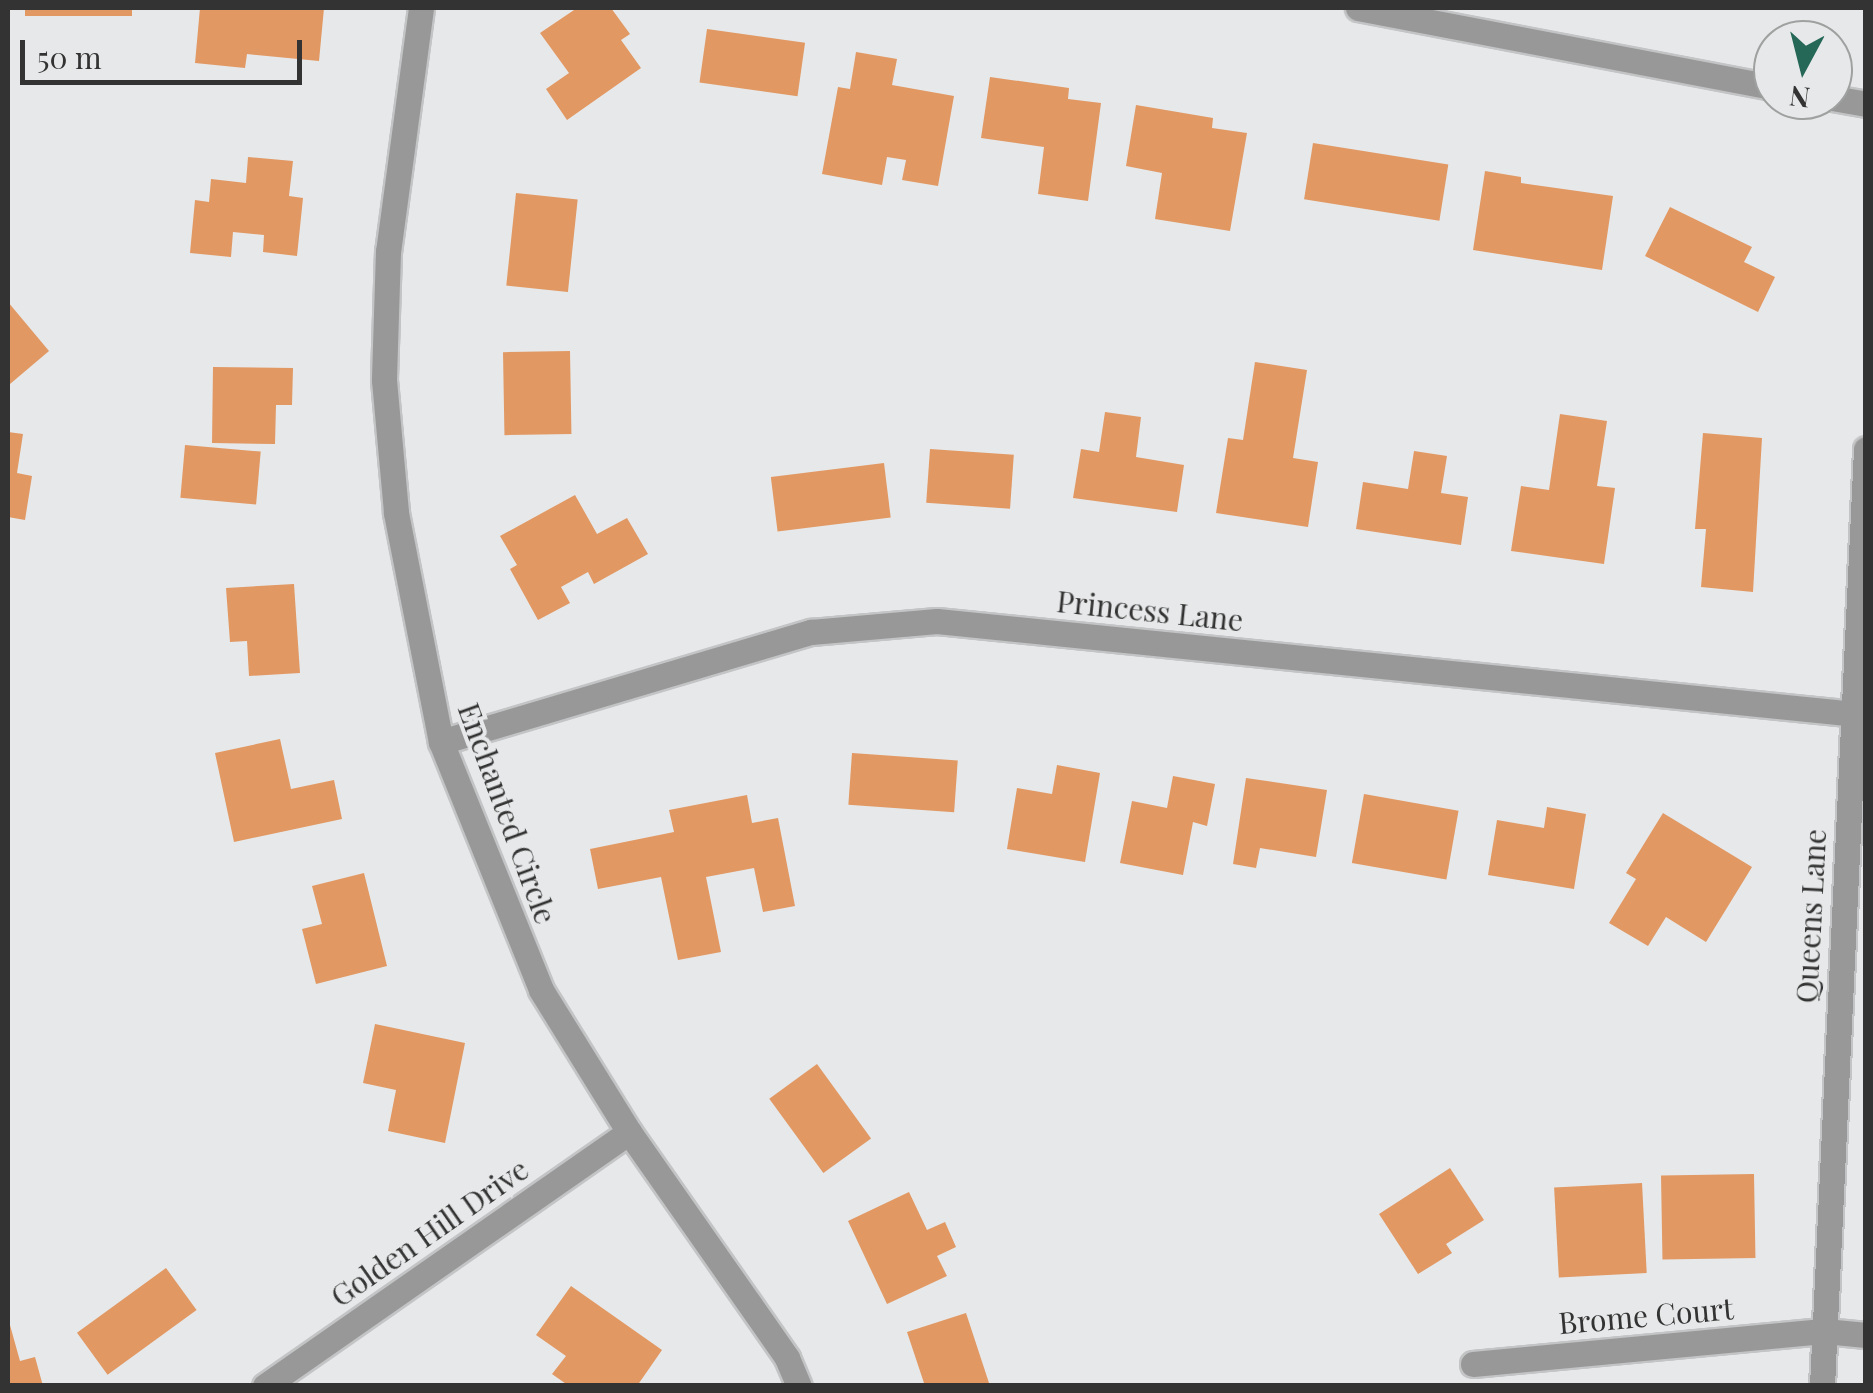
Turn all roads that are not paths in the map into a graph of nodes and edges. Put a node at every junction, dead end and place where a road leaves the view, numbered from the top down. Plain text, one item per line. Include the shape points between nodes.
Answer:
1 (421, 8) edge
2 (1358, 8) edge
3 (1753, 82) edge
4 (1866, 450) edge
5 (1860, 714) edge
6 (441, 742) junction
7 (629, 1132) junction
8 (1824, 1331) junction
9 (1866, 1335) edge
10 (1473, 1364) dead end
11 (265, 1386) edge
12 (799, 1386) edge
13 (1822, 1386) edge

1 - 6 street, Enchanted Circle via 388,251 384,380 396,514
2 - 3 street
4 - 5 street, Queens Lane
5 - 6 street, Princess Lane via 936,621 811,632
5 - 8 street, Queens Lane
6 - 7 street, Enchanted Circle via 541,990
7 - 11 street, Golden Hill Drive
7 - 12 street, Enchanted Circle via 738,1283
8 - 9 street, Brome Court
8 - 10 street, Brome Court
8 - 13 street, Queens Lane

